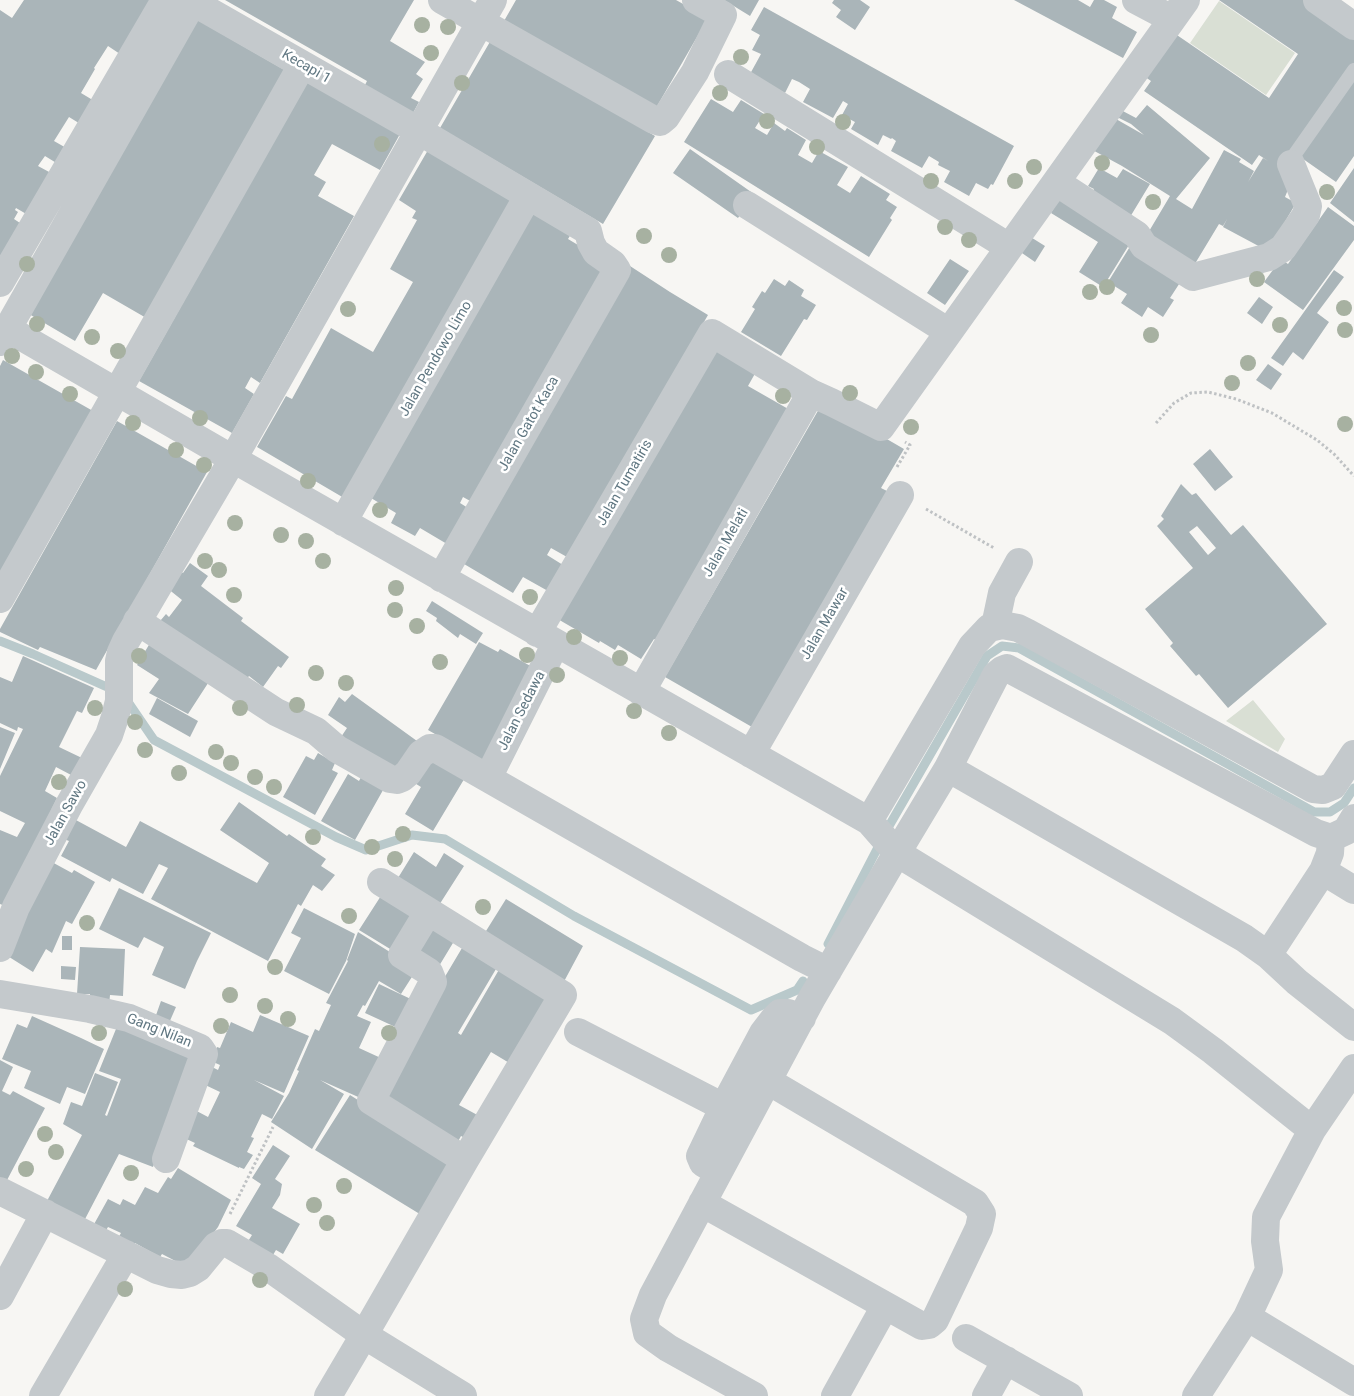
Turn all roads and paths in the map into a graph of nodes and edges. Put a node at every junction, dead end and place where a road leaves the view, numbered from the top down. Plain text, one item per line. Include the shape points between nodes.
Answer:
1 (165, 0) edge
2 (442, 0) edge
3 (696, 0) edge
4 (1136, 0) edge
5 (1316, 0) edge
6 (194, 1) edge
7 (1179, 10) edge
8 (487, 11) edge
9 (1354, 26) edge
10 (302, 65) junction
11 (1354, 70) edge
12 (728, 74) dead end
13 (419, 131) junction
14 (1291, 164) joint
15 (1056, 182) junction
16 (528, 196) junction
17 (747, 205) dead end
18 (1009, 247) junction
19 (617, 270) joint
20 (0, 283) edge
21 (949, 332) junction
22 (4, 336) edge
23 (117, 392) junction
24 (812, 393) junction
25 (1156, 423) dead end
26 (881, 427) junction
27 (233, 459) junction
28 (1354, 476) edge
29 (900, 495) junction
30 (343, 522) junction
31 (1019, 562) joint
32 (440, 578) junction
33 (0, 600) edge
34 (137, 621) junction
35 (995, 626) junction
36 (547, 638) junction
37 (641, 692) junction
38 (751, 754) junction
39 (1354, 754) edge
40 (948, 768) junction
41 (488, 778) junction
42 (1354, 818) edge
43 (883, 838) junction
44 (1331, 838) junction
45 (1323, 871) junction
46 (381, 882) dead end
47 (1354, 890) edge
48 (428, 912) junction
49 (0, 948) edge
50 (1268, 955) junction
51 (828, 971) junction
52 (0, 994) edge
53 (802, 1018) junction
54 (1354, 1026) edge
55 (578, 1032) dead end
56 (1354, 1068) edge
57 (768, 1082) junction
58 (736, 1113) junction
59 (273, 1127) dead end
60 (1312, 1130) junction
61 (166, 1159) dead end
62 (465, 1160) junction
63 (0, 1191) edge
64 (702, 1203) junction
65 (45, 1213) junction
66 (222, 1242) junction
67 (126, 1254) junction
68 (0, 1296) edge
69 (885, 1306) junction
70 (1247, 1317) junction
71 (364, 1335) junction
72 (966, 1338) dead end
73 (1006, 1360) junction
74 (1354, 1382) edge
75 (43, 1396) edge
76 (328, 1396) edge
77 (463, 1396) edge
78 (754, 1396) edge
79 (834, 1396) edge
80 (986, 1396) edge
81 (1069, 1396) edge
82 (1196, 1396) edge

1 - 20 street
2 - 8 street
3 - 8 street via 723,15 695,72 666,118 660,122
4 - 7 street
5 - 9 street
6 - 10 street, Kecapi 1
6 - 22 street
7 - 15 street
8 - 13 street, Jalan Sawo
10 - 13 street, Kecapi 1
10 - 23 street
11 - 14 lane
12 - 18 street
13 - 16 street, Kecapi 1
13 - 27 street, Jalan Sawo
14 - 15 street via 1308,206 1306,215 1283,248 1269,257 1193,277 1144,246 1137,235
15 - 18 street
16 - 19 street, Kecapi 1 via 588,231 596,252
16 - 30 street, Jalan Pendowo Limo
17 - 21 street
18 - 21 street
19 - 32 street, Jalan Gatot Kaca
21 - 26 street
22 - 23 street
23 - 27 street
23 - 33 street
24 - 26 street
24 - 36 street, Jalan Tumatiris via 712,333
24 - 37 street, Jalan Melati
25 - 28 path via 1174,403 1191,393 1208,392 1236,399 1272,413 1317,440
26 - 29 path via 910,445 886,486
27 - 30 street
27 - 34 street, Jalan Sawo
29 - 31 path
29 - 38 street, Jalan Mawar
30 - 32 street
31 - 35 street via 1002,592
32 - 36 street
34 - 41 street via 276,712 316,730 337,749 390,779 402,778 420,754 430,748
34 - 49 street, Jalan Sawo via 121,652 116,717 109,735 20,899
35 - 39 street via 1010,626 1028,633 1313,789 1333,786
35 - 43 street via 984,633 967,654
36 - 37 street
36 - 41 street, Jalan Sedawa
37 - 38 street
38 - 43 street
40 - 43 street
40 - 44 street via 996,676 1007,668 1316,833
40 - 50 street via 1244,938
41 - 51 street
42 - 44 street via 1346,831
43 - 51 street
43 - 60 street via 1172,1021
44 - 45 street via 1330,853
45 - 47 street
45 - 50 street
46 - 48 street
48 - 62 street via 402,955 430,972 433,982 371,1101
48 - 62 street via 563,995
50 - 54 street
51 - 53 street
52 - 61 street, Gang Nilan via 129,1018 200,1048 204,1054
53 - 57 street
53 - 58 street via 780,1013 763,1033
55 - 58 street
56 - 60 street
57 - 58 street
57 - 69 street via 975,1202 982,1214 979,1228 935,1320 922,1326
58 - 64 street via 718,1172
59 - 66 path via 223,1227
60 - 70 street via 1266,1217 1269,1270
62 - 71 street
63 - 65 street
64 - 69 street
64 - 78 street via 653,1295 644,1319 646,1333
65 - 67 street
65 - 68 street
66 - 67 street via 198,1268 182,1275 157,1270
66 - 71 street via 268,1267
67 - 75 street
69 - 79 street
70 - 74 street
70 - 82 street
71 - 76 street
71 - 77 street
72 - 73 street
73 - 80 street
73 - 81 street

